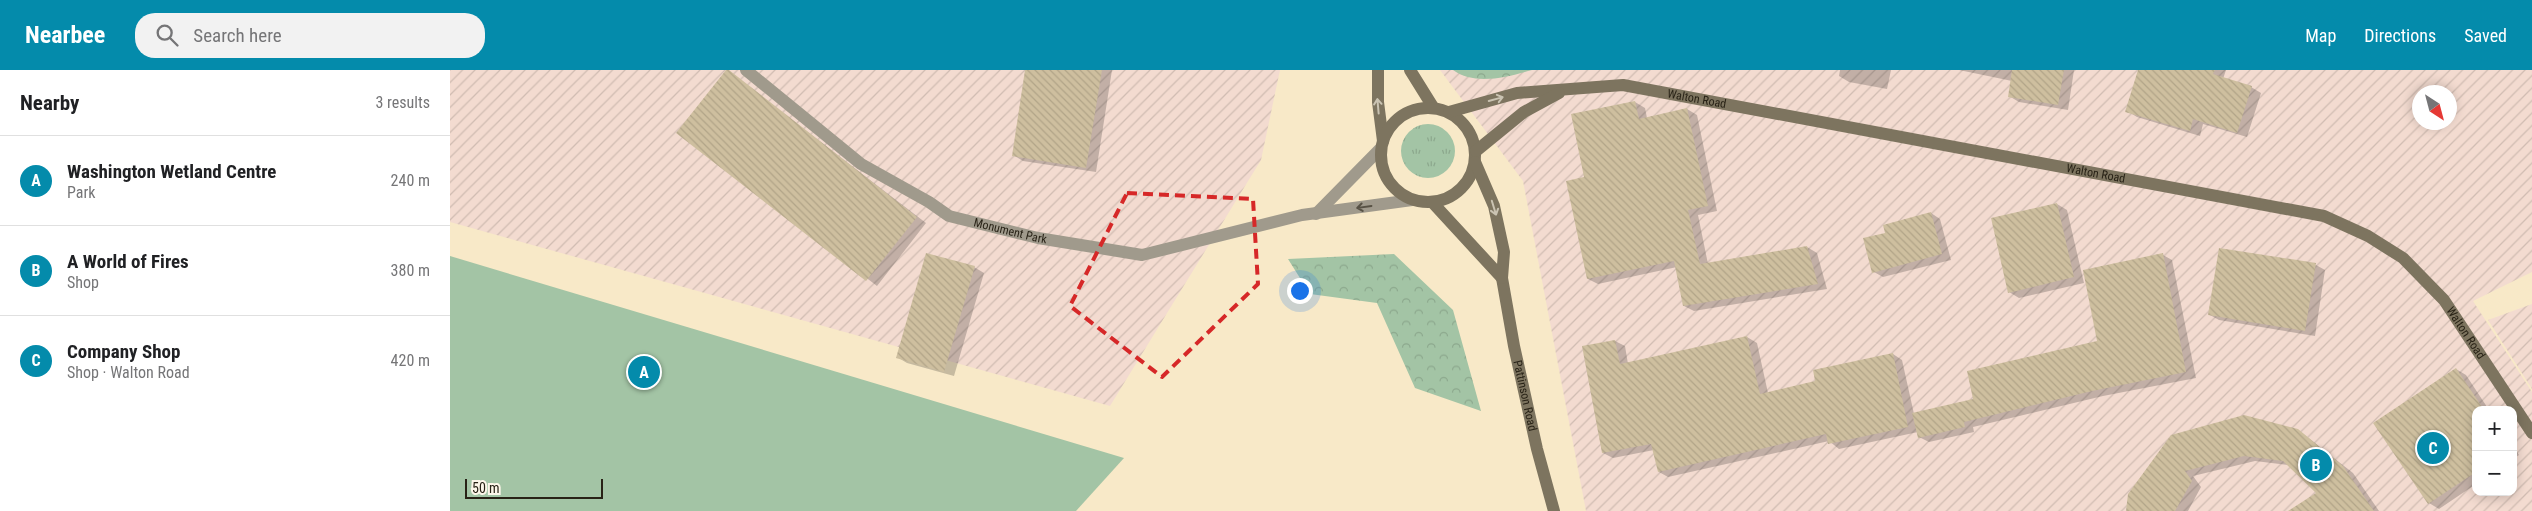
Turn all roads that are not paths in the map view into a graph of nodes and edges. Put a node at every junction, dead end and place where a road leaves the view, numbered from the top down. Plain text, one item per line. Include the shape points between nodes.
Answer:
1 (746, 70) edge
2 (1378, 70) edge
3 (1410, 70) edge
4 (1563, 90) junction
5 (1433, 108) junction
6 (1449, 112) junction
7 (1382, 145) junction
8 (1476, 157) junction
9 (1412, 200) junction
10 (1432, 202) junction
11 (1316, 214) junction
12 (1502, 278) junction
13 (2532, 433) edge
14 (1554, 511) edge

1 - 11 street, Monument Park via 861,164 949,216 1038,238 1142,254
7 -> 2 street
3 - 5 street
6 -> 4 street, Walton Road via 1518,93
4 - 8 street, Walton Road via 1524,112
4 - 13 street, Walton Road via 1623,84 2324,216 2368,236 2403,258 2438,294
5 - 6 street
5 - 7 street via 1417,108 1402,115 1390,126
6 - 8 street via 1468,128
7 - 9 street via 1382,164 1388,179 1398,192
7 - 11 street
8 - 10 street via 1470,177 1460,190
8 -> 12 street, Pattinson Road via 1494,206 1504,252
9 - 10 street
9 -> 11 street, Monument Park
10 - 12 street
12 - 14 street, Pattinson Road via 1528,411

